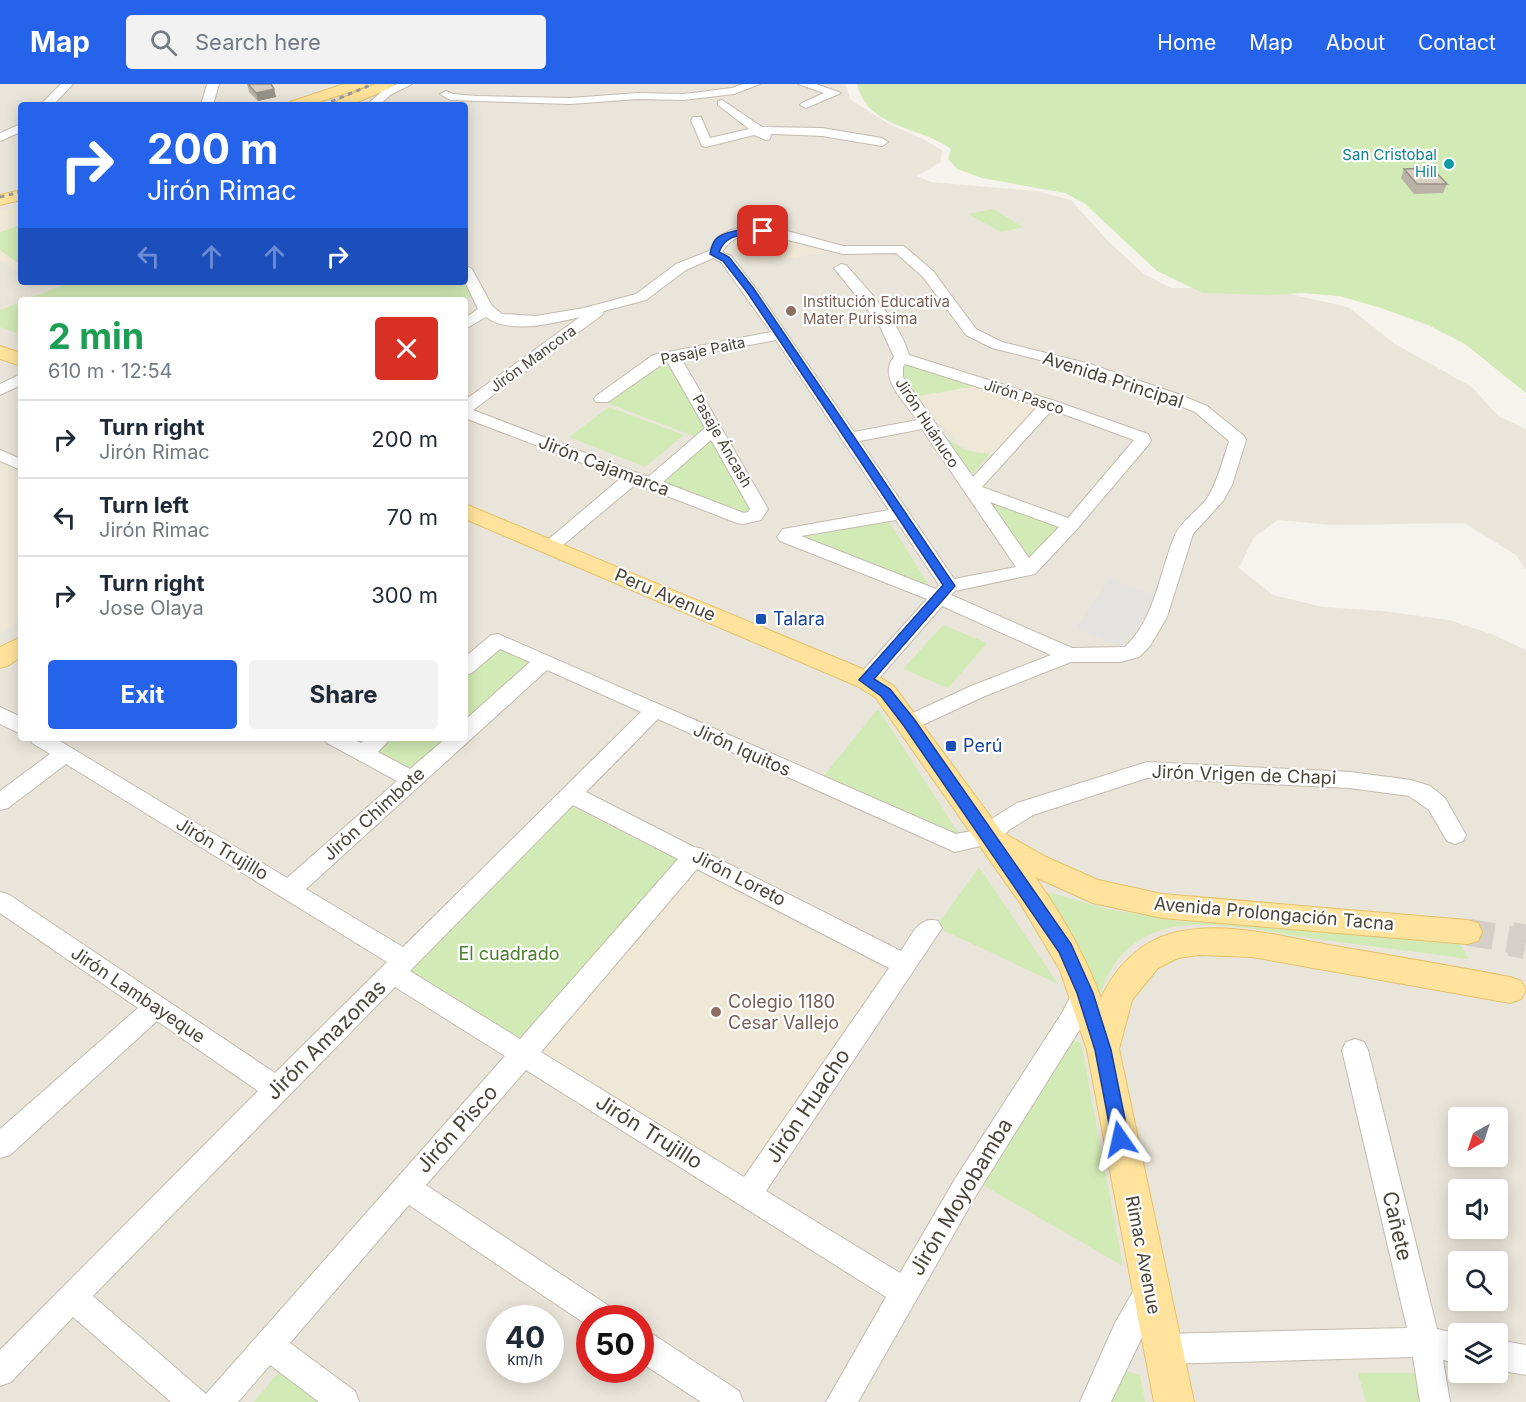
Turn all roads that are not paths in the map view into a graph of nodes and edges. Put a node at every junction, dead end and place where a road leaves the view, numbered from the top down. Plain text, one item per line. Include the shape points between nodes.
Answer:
1 (68, 84) edge
2 (213, 84) edge
3 (360, 84) edge
4 (387, 84) edge
5 (406, 84) edge
6 (645, 84) edge
7 (693, 84) edge
8 (754, 84) edge
9 (804, 84) edge
10 (519, 87) dead end
11 (609, 88) junction
12 (576, 89) junction
13 (446, 94) dead end
14 (638, 96) junction
15 (49, 102) edge
16 (208, 102) edge
17 (305, 102) edge
18 (323, 102) edge
19 (352, 102) edge
20 (375, 102) edge
21 (722, 103) dead end
22 (806, 105) dead end
23 (697, 120) dead end
24 (18, 131) edge
25 (759, 131) junction
26 (0, 137) edge
27 (769, 139) dead end
28 (882, 142) dead end
29 (18, 185) edge
30 (0, 189) edge
31 (18, 196) edge
32 (0, 200) edge
33 (714, 254) junction
34 (842, 268) dead end
35 (468, 275) edge
36 (599, 308) junction
37 (486, 310) junction
38 (468, 323) edge
39 (781, 335) junction
40 (0, 352) edge
41 (672, 356) junction
42 (902, 358) junction
43 (18, 359) edge
44 (18, 381) edge
45 (0, 390) edge
46 (602, 399) dead end
47 (1049, 404) junction
48 (468, 408) edge
49 (468, 411) edge
50 (927, 423) junction
51 (715, 428) junction
52 (850, 438) junction
53 (0, 455) edge
54 (18, 464) edge
55 (632, 478) junction
56 (650, 484) junction
57 (971, 489) junction
58 (468, 512) edge
59 (900, 514) junction
60 (743, 519) joint
61 (1071, 525) junction
62 (550, 547) junction
63 (1028, 570) junction
64 (944, 591) junction
65 (18, 626) edge
66 (0, 638) edge
67 (18, 647) edge
68 (1069, 655) junction
69 (0, 659) edge
70 (544, 661) junction
71 (468, 665) edge
72 (866, 680) junction
73 (654, 711) junction
74 (0, 714) edge
75 (909, 723) junction
76 (18, 725) edge
77 (468, 729) edge
78 (44, 741) edge
79 (340, 741) edge
80 (377, 741) edge
81 (456, 741) edge
82 (363, 753) junction
83 (65, 754) junction
84 (413, 780) junction
85 (572, 795) junction
86 (0, 802) edge
87 (1455, 835) dead end
88 (989, 836) junction
89 (695, 855) junction
90 (289, 890) junction
91 (0, 901) edge
92 (930, 928) dead end
93 (1467, 932) tunnel mouth
94 (905, 964) junction
95 (399, 967) junction
96 (1510, 990) dead end
97 (1085, 993) junction
98 (156, 1007) junction
99 (1103, 1050) junction
100 (1355, 1050) dead end
101 (524, 1054) junction
102 (277, 1089) junction
103 (3, 1138) edge
104 (405, 1188) junction
105 (748, 1194) junction
106 (1150, 1289) junction
107 (904, 1292) junction
108 (73, 1298) junction
109 (582, 1305) edge
110 (1425, 1342) junction
111 (268, 1345) junction
112 (1448, 1346) edge
113 (1162, 1349) junction
114 (654, 1353) edge
115 (1508, 1357) edge
116 (1526, 1360) edge
117 (0, 1371) edge
118 (194, 1402) edge
119 (218, 1402) edge
120 (344, 1402) edge
121 (728, 1402) edge
122 (841, 1402) edge
123 (1095, 1402) edge
124 (1174, 1402) edge
125 (1435, 1402) edge

1 - 15 street
2 - 16 street
3 - 17 main road
3 - 18 main road
4 - 19 main road
5 - 20 street
6 - 11 street
7 - 11 street
8 - 14 street via 734,91 684,97
9 - 22 street via 835,93
10 - 12 street
11 - 12 street
12 - 14 street via 580,95 629,92
13 - 14 street via 477,99 570,101
21 - 25 street via 734,116
23 - 25 street via 706,142
24 - 26 street
25 - 27 street
25 - 28 street via 825,131
29 - 30 main road
31 - 32 main road
33 - 36 street via 704,255 646,294
33 - 39 street via 726,259
33 - 68 street, Avenida Principal via 724,238 753,231 789,234 841,250 899,249 928,274 971,332 997,345 1085,368 1172,397 1201,409 1238,440 1214,501 1185,533 1158,617 1143,641 1132,652 1120,655
34 - 42 street, Jirón Huánuco via 896,340
35 - 37 street
36 - 37 street via 518,323
36 - 48 street, Jirón Mancora
37 - 38 street
39 - 41 street, Pasaje Paita
39 - 52 street
40 - 43 main road
41 - 46 street, Pasaje Paita via 658,358
41 - 51 street, Pasaje Áncash
42 - 47 street, Jirón Pasco
42 - 50 street, Jirón Huánuco via 895,366 895,377
44 - 45 street
47 - 57 street
47 - 61 street, Jirón Pasco via 1134,433 1143,440
49 - 55 street, Jirón Cajamarca
50 - 52 street
50 - 57 street, Jirón Huánuco
51 - 56 street
51 - 60 street, Pasaje Áncash via 759,509 756,516
52 - 59 street
53 - 54 street
55 - 56 street, Jirón Cajamarca
55 - 62 street
56 - 60 street, Jirón Cajamarca
57 - 61 street
57 - 63 street, Jirón Huánuco
58 - 62 main road, Peru Avenue
59 - 64 street
59 - 64 street via 789,533 786,537
61 - 63 street
62 - 72 main road, Peru Avenue
63 - 64 street
64 - 68 street
64 - 72 street
65 - 66 main road
67 - 69 main road
68 - 75 street, Avenida Principal
70 - 71 street, Jirón Iquitos via 498,640
70 - 73 street, Jirón Iquitos
70 - 77 street
72 - 75 main road, Rimac Avenue via 885,692
73 - 85 street, Jirón Amazonas
73 - 88 street, Jirón Iquitos via 955,843
74 - 76 street
75 - 88 main road, Rimac Avenue
78 - 83 street, Jirón Trujillo
79 - 82 street
80 - 82 street
81 - 84 street, Jirón Chimbote
82 - 84 street
83 - 86 street
83 - 90 street, Jirón Trujillo
84 - 90 street, Jirón Chimbote
85 - 89 street, Jirón Loreto
85 - 95 street, Jirón Amazonas
87 - 88 street, Jirón Vrigen de Chapi via 1437,804 1411,788 1350,780 1147,770 1025,809
88 - 93 main road, Avenida Prolongación Tacna via 1036,866 1080,886 1162,906
88 - 97 main road, Rimac Avenue via 1057,934
89 - 94 street, Jirón Loreto
89 - 101 street, Jirón Pisco
90 - 95 street, Jirón Trujillo
91 - 98 street, Jirón Lambayeque
92 - 94 street, Jirón Huacho
94 - 105 street, Jirón Huacho
95 - 101 street, Jirón Trujillo
95 - 102 street, Jirón Amazonas
96 - 99 main road, Avenida Prolongación Tacna via 1252,944 1199,942 1173,946 1147,960 1120,992
97 - 99 main road, Rimac Avenue
97 - 107 street, Jirón Moyobamba
98 - 102 street, Jirón Lambayeque
98 - 103 street
99 - 106 main road, Rimac Avenue
100 - 110 street, Cañete
101 - 104 street, Jirón Pisco
101 - 105 street, Jirón Trujillo
102 - 108 street, Jirón Amazonas
104 - 109 street
104 - 111 street, Jirón Pisco
105 - 107 street, Jirón Trujillo
106 - 113 main road, Rimac Avenue
106 - 123 street
107 - 122 street, Jirón Moyobamba
108 - 117 street, Jirón Amazonas
108 - 118 street
110 - 112 street
110 - 113 street
110 - 125 street, Cañete
111 - 119 street, Jirón Pisco
111 - 120 street
113 - 124 main road, Rimac Avenue
114 - 121 street
115 - 116 street

